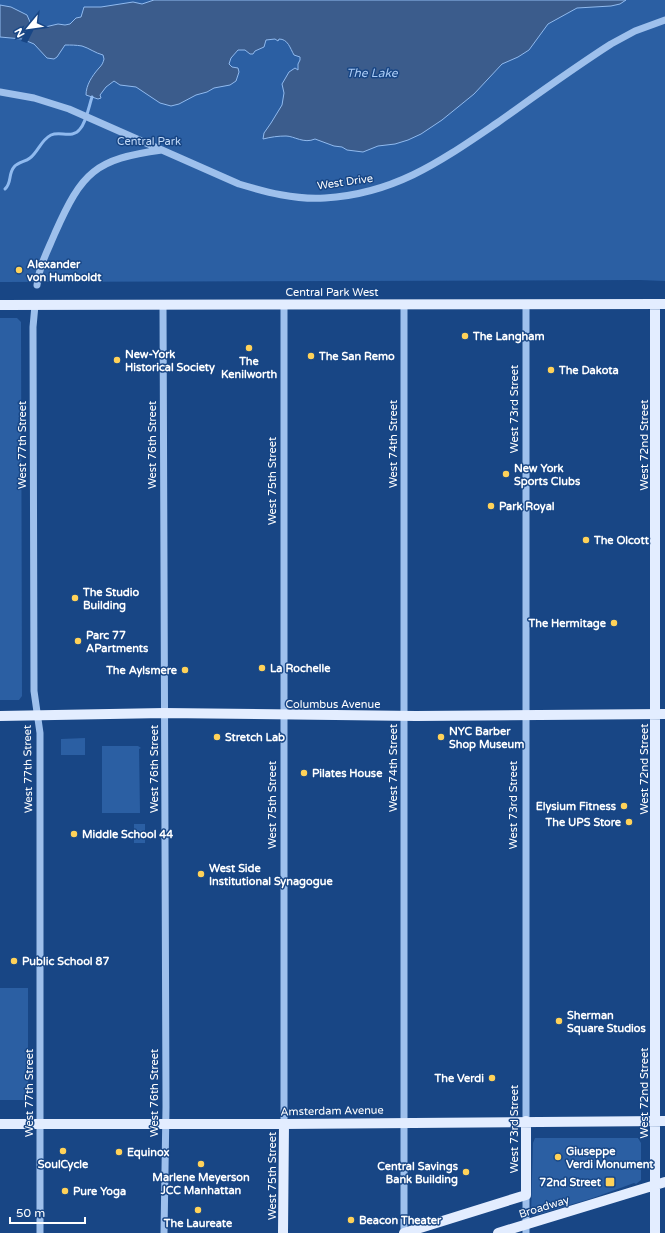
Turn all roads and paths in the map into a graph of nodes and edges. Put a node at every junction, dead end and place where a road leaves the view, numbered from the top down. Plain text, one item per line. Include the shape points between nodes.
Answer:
1 (665, 20) edge
2 (0, 92) edge
3 (162, 150) junction
4 (36, 284) dead end
5 (163, 304) junction
6 (284, 304) junction
7 (404, 304) junction
8 (526, 304) junction
9 (660, 304) edge
10 (0, 305) edge
11 (35, 305) junction
12 (164, 713) junction
13 (660, 714) edge
14 (284, 715) junction
15 (525, 715) junction
16 (0, 716) edge
17 (37, 716) junction
18 (404, 716) junction
19 (526, 1121) junction
20 (660, 1121) edge
21 (405, 1122) junction
22 (0, 1124) edge
23 (40, 1124) junction
24 (166, 1124) junction
25 (284, 1124) junction
26 (660, 1183) edge
27 (526, 1195) junction
28 (526, 1229) edge
29 (40, 1233) edge
30 (164, 1233) edge
31 (283, 1233) edge
32 (404, 1233) edge
33 (498, 1233) edge
34 (655, 1233) edge

1 - 3 street, West Drive via 635,31 611,44 430,167 401,181 371,191 325,198 283,195 238,184
2 - 3 street, West Drive via 53,103
3 - 4 street via 119,158 101,166 83,181 63,215 38,273
5 - 6 main road, Central Park West
5 - 11 main road, Central Park West
5 - 12 street, West 76th Street
6 - 7 main road, Central Park West
6 - 14 street, West 75th Street
7 - 8 main road, Central Park West
7 - 18 street, West 74th Street
8 - 9 main road, Central Park West
8 - 15 street, West 73rd Street
9 - 13 main road, West 72nd Street
10 - 11 main road, Central Park West
11 - 17 street, West 77th Street via 34,691
12 - 14 main road, Columbus Avenue
12 - 17 main road, Columbus Avenue
12 - 24 street, West 76th Street
13 - 15 main road, Columbus Avenue
13 - 20 main road, West 72nd Street
14 - 18 main road, Columbus Avenue
14 - 25 street, West 75th Street
15 - 18 main road, Columbus Avenue
15 - 19 street, West 73rd Street
16 - 17 main road, Columbus Avenue
17 - 23 street, West 77th Street via 40,733
18 - 21 street, West 74th Street
19 - 20 main road, Amsterdam Avenue
19 - 21 main road, Amsterdam Avenue
19 - 27 main road, West 73rd Street
20 - 26 main road, West 72nd Street
21 - 25 main road, Amsterdam Avenue
21 - 32 street, West 74th Street
22 - 23 main road, Amsterdam Avenue
23 - 24 main road, Amsterdam Avenue
23 - 29 street, West 77th Street
24 - 25 main road, Amsterdam Avenue
24 - 30 street, West 76th Street
25 - 31 main road, West 75th Street
26 - 28 main road, Broadway
26 - 34 main road, West 72nd Street
27 - 28 street, West 73rd Street
27 - 32 main road, Broadway
28 - 33 main road, Broadway

